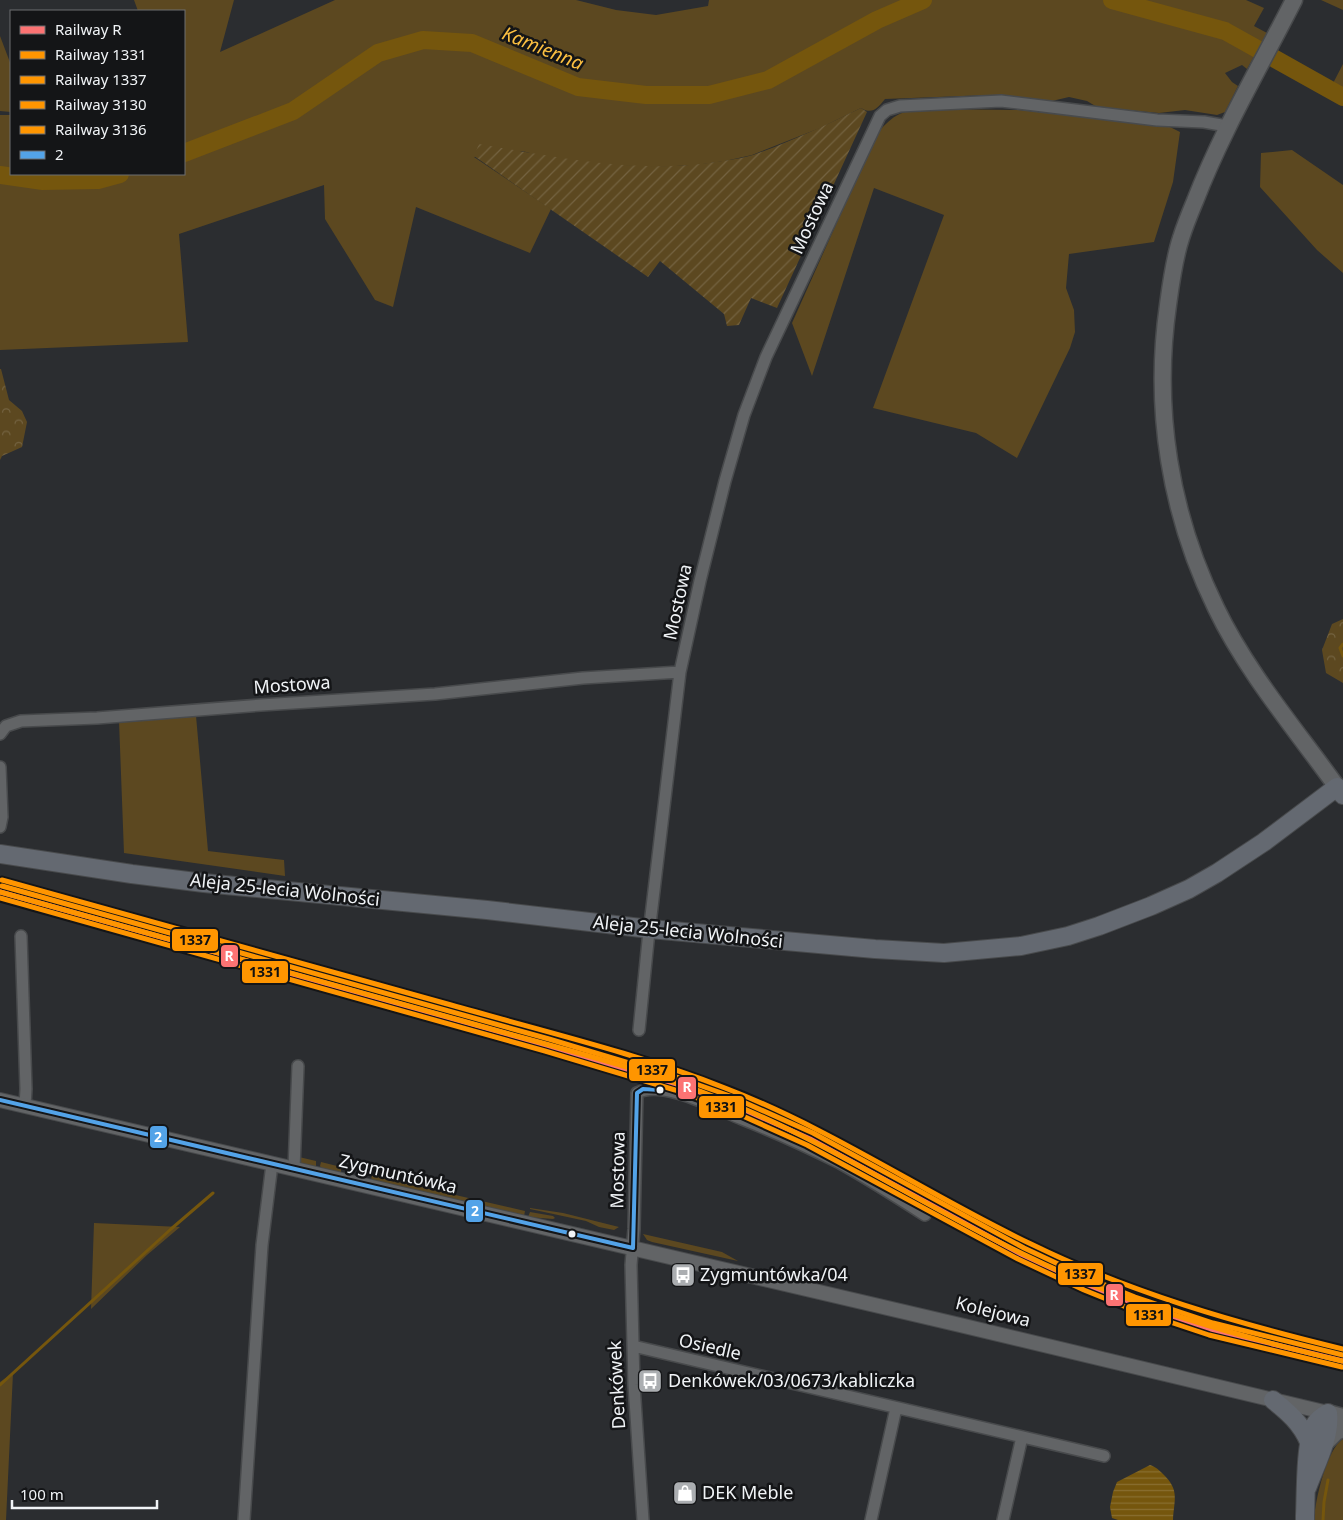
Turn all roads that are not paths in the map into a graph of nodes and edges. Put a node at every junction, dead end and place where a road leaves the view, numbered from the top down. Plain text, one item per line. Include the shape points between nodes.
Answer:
1 (1294, 0) edge
2 (1227, 126) junction
3 (680, 672) junction
4 (0, 734) edge
5 (0, 767) edge
6 (1340, 791) edge
7 (0, 827) edge
8 (0, 854) edge
9 (650, 929) junction
10 (21, 936) dead end
11 (640, 1030) dead end
12 (298, 1066) dead end
13 (0, 1100) edge
14 (25, 1106) junction
15 (272, 1164) junction
16 (294, 1169) junction
17 (925, 1215) dead end
18 (632, 1248) junction
19 (633, 1346) junction
20 (1273, 1400) junction
21 (896, 1408) junction
22 (1335, 1415) edge
23 (1343, 1429) edge
24 (1022, 1437) junction
25 (1316, 1443) junction
26 (1104, 1456) dead end
27 (244, 1520) edge
28 (643, 1520) edge
29 (871, 1520) edge
30 (1003, 1520) edge
31 (1305, 1520) edge

1 - 2 main road
2 - 3 street, Mostowa via 1001,101 900,106 880,116 754,385 723,490
2 - 6 main road via 1181,238 1170,287 1162,372 1168,462 1186,534 1216,609 1252,669
3 - 4 street, Mostowa via 583,678 435,694 21,721 6,726
3 - 9 street, Mostowa
5 - 7 street
6 - 9 main road, Aleja 25-lecia Wolności via 1190,888 1099,926 1021,946 944,953
8 - 9 main road, Aleja 25-lecia Wolności via 132,874
9 - 11 street, Mostowa
10 - 14 street
12 - 16 street
13 - 14 street, Zygmuntówka
14 - 15 street, Zygmuntówka
15 - 16 street, Zygmuntówka
15 - 27 street via 262,1245
16 - 18 street, Zygmuntówka
17 - 18 street, Mostowa via 840,1163 760,1125 687,1096 643,1089 637,1092
18 - 19 street, Denkówek
18 - 20 street, Kolejowa
19 - 21 street, Osiedle
19 - 28 street, Denkówek
20 - 22 street, Kolejowa
20 - 25 main road
21 - 24 street, Osiedle
21 - 29 street
22 - 25 main road via 1320,1418 1314,1425
23 - 25 main road
24 - 26 street, Osiedle
24 - 30 street
25 - 31 main road via 1306,1488

